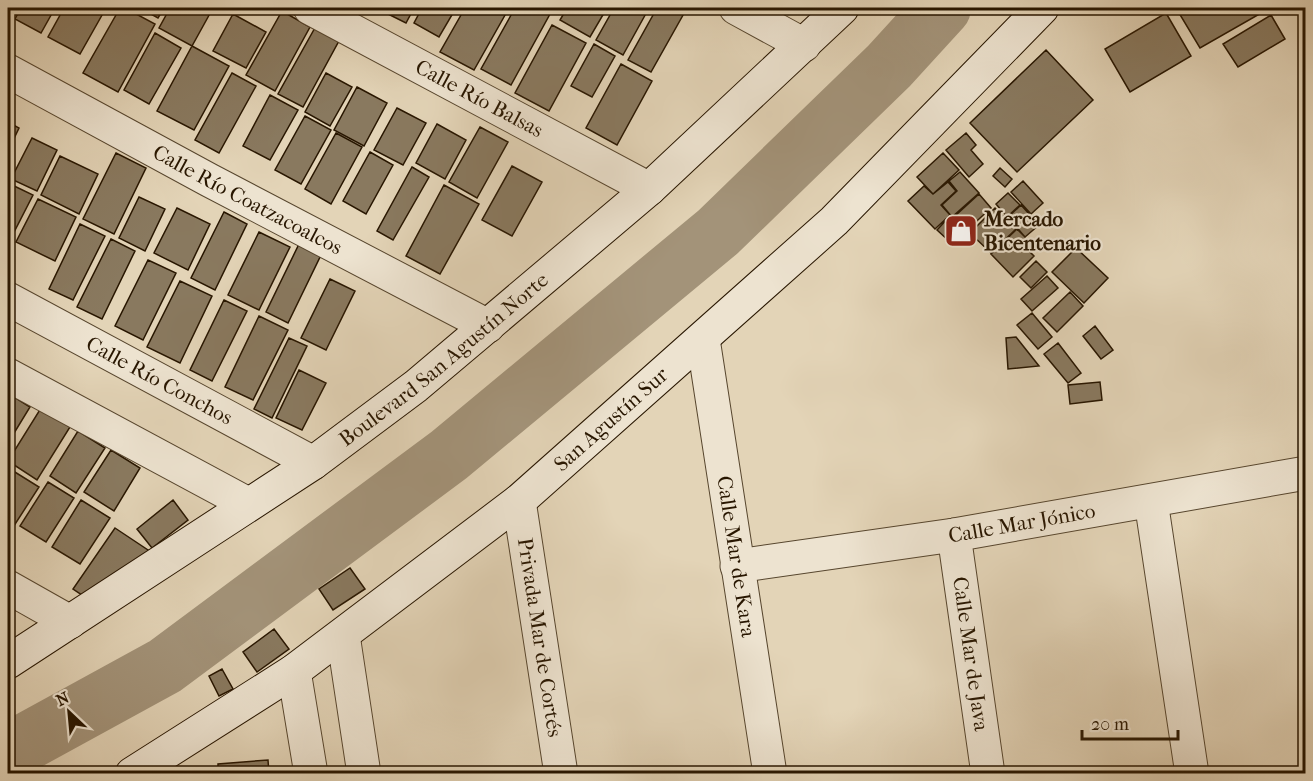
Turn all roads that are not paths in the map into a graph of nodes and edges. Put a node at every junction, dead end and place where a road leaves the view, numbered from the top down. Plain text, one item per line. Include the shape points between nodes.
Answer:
1 (310, 8) edge
2 (736, 8) edge
3 (842, 8) edge
4 (1042, 8) edge
5 (804, 45) junction
6 (8, 71) edge
7 (649, 189) junction
8 (8, 299) edge
9 (488, 326) junction
10 (703, 339) junction
11 (8, 375) edge
12 (314, 463) junction
13 (1305, 473) edge
14 (519, 501) junction
15 (1151, 501) junction
16 (248, 504) junction
17 (954, 535) junction
18 (737, 566) junction
19 (8, 587) edge
20 (70, 622) junction
21 (343, 635) junction
22 (8, 662) edge
23 (294, 671) junction
24 (132, 774) edge
25 (311, 774) edge
26 (364, 774) edge
27 (561, 774) edge
28 (770, 774) edge
29 (987, 774) edge
30 (1192, 774) edge

1 - 7 street, Calle Río Balsas
2 - 5 street
3 - 5 street, Boulevard San Agustín Norte
4 - 10 street, San Agustín Sur via 834,220
5 - 7 street, Boulevard San Agustín Norte
6 - 9 street, Calle Río Coatzacoalcos
7 - 9 street, Boulevard San Agustín Norte
8 - 12 street, Calle Río Conchos
9 - 12 street, Boulevard San Agustín Norte
10 - 14 street, San Agustín Sur
10 - 18 street, Calle Mar de Kara
11 - 16 street
12 - 16 street, Boulevard San Agustín Norte
13 - 15 street, Calle Mar Jónico
14 - 21 street, San Agustín Sur
14 - 27 street, Privada Mar de Cortés
15 - 17 street, Calle Mar Jónico
15 - 30 street
16 - 20 street, Boulevard San Agustín Norte
17 - 18 street, Calle Mar Jónico
17 - 29 street, Calle Mar de Java
18 - 28 street, Calle Mar de Kara
19 - 20 street
20 - 22 street, Boulevard San Agustín Norte
21 - 23 street, San Agustín Sur
21 - 26 street
23 - 24 street, San Agustín Sur
23 - 25 street

